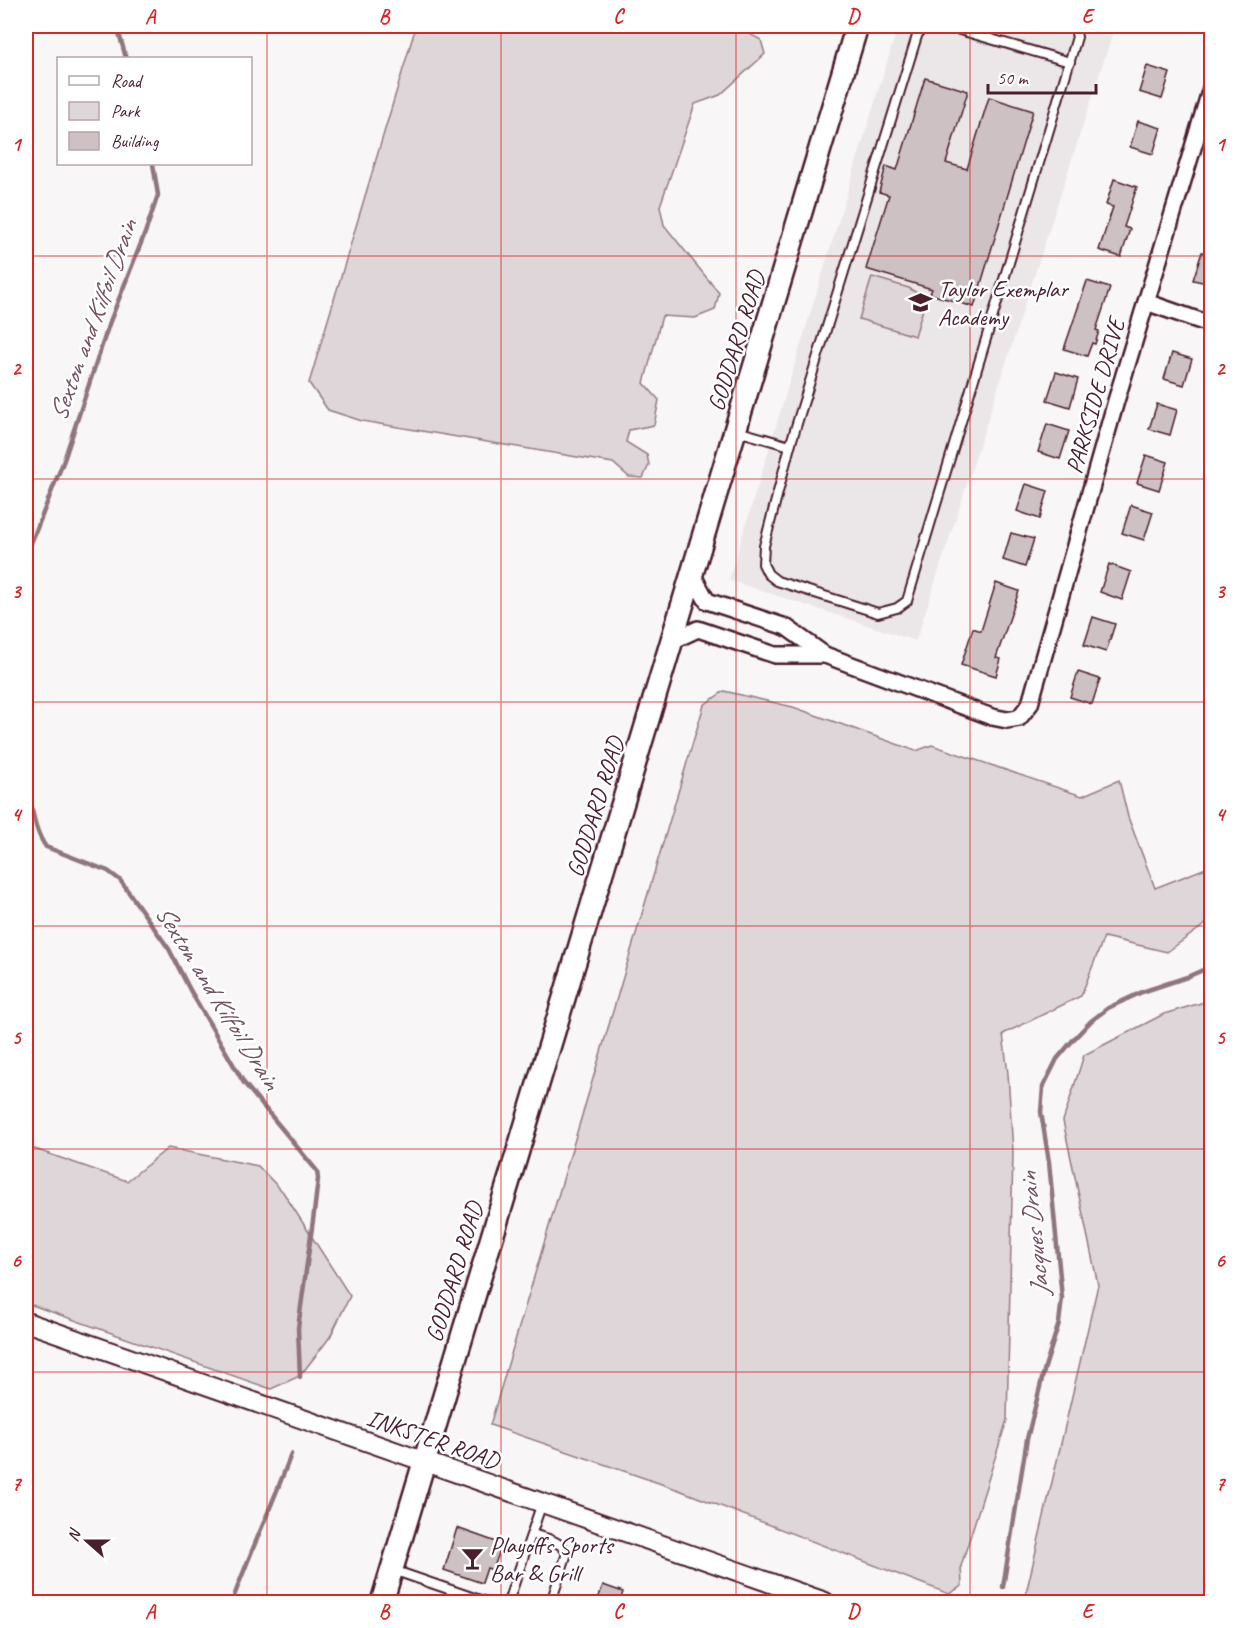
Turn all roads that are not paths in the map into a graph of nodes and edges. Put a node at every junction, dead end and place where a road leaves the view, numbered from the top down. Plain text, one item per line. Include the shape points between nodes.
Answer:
1 (857, 26) edge
2 (923, 26) edge
3 (946, 26) edge
4 (1074, 26) edge
5 (1070, 62) junction
6 (1212, 85) edge
7 (1146, 302) junction
8 (1212, 325) edge
9 (735, 430) junction
10 (790, 446) junction
11 (692, 574) junction
12 (672, 641) junction
13 (825, 655) junction
14 (26, 1322) edge
15 (424, 1461) junction
16 (542, 1503) junction
17 (532, 1534) junction
18 (392, 1569) junction
19 (382, 1602) edge
20 (486, 1602) edge
21 (508, 1602) edge
22 (551, 1602) edge
23 (825, 1602) edge

1 - 9 main road, GODDARD ROAD
2 - 10 lane
3 - 5 lane
4 - 5 lane via 1077,37
5 - 10 lane via 907,601 897,609 878,613 777,581 768,574 763,564 764,546
6 - 7 street, PARKSIDE DRIVE
7 - 8 street
7 - 13 street, PARKSIDE DRIVE via 1030,704 1019,718 992,717
9 - 10 lane
9 - 11 main road, GODDARD ROAD
11 - 12 main road, GODDARD ROAD
11 - 13 street via 707,601 786,627
12 - 13 street via 698,629 775,655
12 - 15 main road, GODDARD ROAD
14 - 15 street, INKSTER ROAD
15 - 16 street, INKSTER ROAD
15 - 18 main road, GODDARD ROAD
16 - 17 lane
16 - 23 street, INKSTER ROAD
17 - 21 lane
17 - 22 lane via 559,1544 567,1553
18 - 19 main road, GODDARD ROAD
18 - 20 lane

